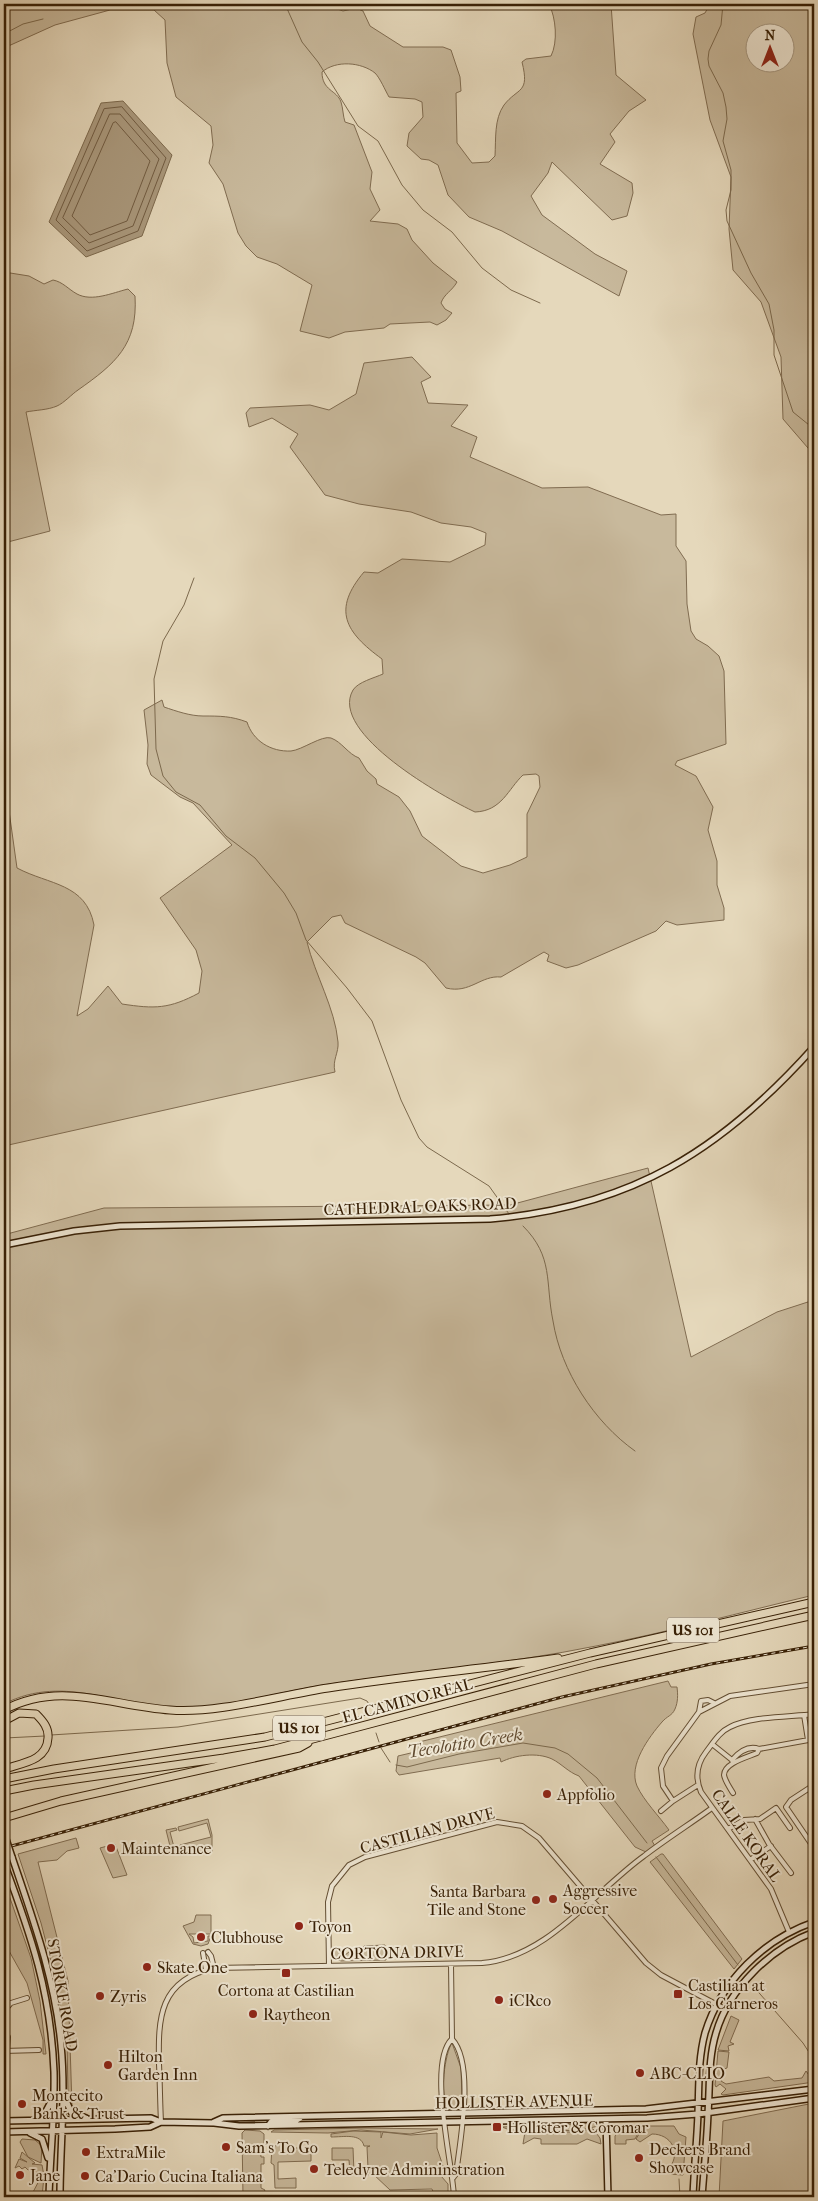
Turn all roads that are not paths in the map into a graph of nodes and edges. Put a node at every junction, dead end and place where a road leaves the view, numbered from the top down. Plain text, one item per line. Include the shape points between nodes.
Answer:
1 (814, 1047) edge
2 (4, 1245) edge
3 (814, 1601) edge
4 (814, 1615) edge
5 (814, 1619) edge
6 (755, 1628) junction
7 (590, 1653) junction
8 (812, 1664) dead end
9 (814, 1679) edge
10 (814, 1684) edge
11 (714, 1703) junction
12 (4, 1710) edge
13 (699, 1712) junction
14 (814, 1714) edge
15 (804, 1716) junction
16 (4, 1721) edge
17 (314, 1739) junction
18 (814, 1739) edge
19 (808, 1740) junction
20 (712, 1744) junction
21 (758, 1749) junction
22 (732, 1762) junction
23 (4, 1769) edge
24 (4, 1779) edge
25 (698, 1785) junction
26 (814, 1785) edge
27 (4, 1791) edge
28 (733, 1794) dead end
29 (673, 1801) junction
30 (712, 1808) junction
31 (661, 1811) dead end
32 (4, 1818) edge
33 (755, 1819) junction
34 (790, 1828) dead end
35 (728, 1830) junction
36 (4, 1834) edge
37 (771, 1846) junction
38 (814, 1848) edge
39 (750, 1860) junction
40 (4, 1863) edge
41 (791, 1873) dead end
42 (592, 1899) junction
43 (814, 1922) edge
44 (789, 1932) junction
45 (814, 1932) edge
46 (208, 1952) dead end
47 (202, 1953) dead end
48 (450, 1964) junction
49 (329, 1966) junction
50 (214, 1968) junction
51 (206, 1970) junction
52 (27, 1998) dead end
53 (718, 2005) junction
54 (726, 2009) junction
55 (4, 2011) edge
56 (4, 2031) edge
57 (452, 2040) junction
58 (39, 2050) dead end
59 (6, 2051) edge
60 (62, 2088) junction
61 (814, 2089) edge
62 (54, 2092) junction
63 (814, 2098) edge
64 (709, 2102) junction
65 (698, 2104) junction
66 (708, 2112) junction
67 (463, 2114) junction
68 (698, 2114) junction
69 (443, 2115) junction
70 (300, 2117) junction
71 (97, 2119) junction
72 (29, 2120) junction
73 (52, 2120) junction
74 (62, 2120) junction
75 (606, 2120) junction
76 (4, 2121) edge
77 (161, 2122) junction
78 (214, 2123) junction
79 (444, 2123) junction
80 (462, 2123) junction
81 (268, 2126) junction
82 (52, 2131) junction
83 (62, 2131) junction
84 (4, 2132) edge
85 (14, 2132) junction
86 (49, 2176) junction
87 (453, 2178) junction
88 (49, 2197) edge
89 (60, 2197) edge
90 (454, 2197) edge
91 (608, 2197) edge
92 (694, 2197) edge
93 (702, 2197) edge

1 - 2 main road, CATHEDRAL OAKS ROAD via 764,1100 698,1152 636,1185 575,1206 490,1219 120,1226
3 - 7 highway, EL CAMINO REAL / US 101
4 - 6 highway, EL CAMINO REAL / US 101
5 - 6 highway via 766,1630
6 - 17 highway, EL CAMINO REAL / US 101 via 596,1664
7 - 12 highway via 327,1688 189,1711 159,1710 59,1694 31,1698
7 - 24 highway, EL CAMINO REAL / US 101 via 265,1737
8 - 9 street
10 - 11 street via 741,1694
11 - 13 street
11 - 13 street via 701,1701
13 - 29 street via 666,1756 661,1768 663,1786
14 - 15 street, CALLE KORAL
15 - 19 street
15 - 20 street, CALLE KORAL via 736,1724 720,1733
16 - 23 highway via 19,1713 36,1714 47,1729 48,1742 36,1759
17 - 27 highway, EL CAMINO REAL / US 101 via 224,1758
17 - 32 highway via 299,1748 81,1797
18 - 19 street
19 - 21 street
20 - 22 street
20 - 25 street, CALLE KORAL via 698,1769
21 - 22 street via 757,1753
21 - 22 street via 745,1750
22 - 28 street via 724,1774
25 - 29 street
25 - 30 street, CALLE KORAL
26 - 38 street via 786,1807
29 - 31 street
30 - 35 street, CALLE KORAL
30 - 42 street, CORTONA DRIVE via 644,1856
33 - 34 street via 776,1808
33 - 35 street via 744,1820
33 - 37 street
35 - 39 street, CALLE KORAL
36 - 60 main road, STORKE ROAD, bridge via 40,1939 49,1976 60,2035
37 - 39 street
37 - 41 street
39 - 44 street, CALLE KORAL via 771,1889
40 - 62 main road, STORKE ROAD via 41,1971 49,2020
42 - 48 street, CORTONA DRIVE via 544,1940 523,1953 494,1962
42 - 49 street, CASTILIAN DRIVE via 532,1832 509,1823 483,1825 365,1857 348,1865 332,1886 328,1902
42 - 53 street, CASTILIAN DRIVE via 650,1968
43 - 44 main road
44 - 53 main road via 745,1967
45 - 54 main road via 764,1962
46 - 50 street
47 - 51 street
48 - 49 street, CORTONA DRIVE
48 - 57 street
49 - 50 street, CORTONA DRIVE
50 - 51 street, CORTONA DRIVE
51 - 77 street, CORTONA DRIVE via 188,1978 175,1990 160,2016
52 - 55 street via 11,2004
53 - 54 street, CASTILIAN DRIVE
53 - 65 main road via 705,2034
54 - 64 main road via 715,2035
56 - 59 street via 8,2037
57 - 67 street via 464,2069
57 - 69 street via 448,2043 442,2069
58 - 59 street
60 - 71 main road via 71,2112
60 - 74 main road, STORKE ROAD
61 - 64 main road, HOLLISTER AVENUE
62 - 72 main road via 45,2113
62 - 73 main road, STORKE ROAD
63 - 66 main road, HOLLISTER AVENUE
64 - 65 main road, HOLLISTER AVENUE
64 - 66 main road
65 - 67 main road, HOLLISTER AVENUE via 608,2111
65 - 68 main road
66 - 68 main road, HOLLISTER AVENUE
66 - 93 main road
67 - 69 main road, HOLLISTER AVENUE
67 - 80 street
68 - 75 main road, HOLLISTER AVENUE
68 - 92 main road
69 - 70 main road, HOLLISTER AVENUE
69 - 79 street
70 - 78 main road, HOLLISTER AVENUE via 223,2118
70 - 81 main road via 295,2121 271,2122
71 - 74 main road, HOLLISTER AVENUE
71 - 77 main road, HOLLISTER AVENUE via 150,2118
72 - 73 main road, HOLLISTER AVENUE
72 - 76 main road, HOLLISTER AVENUE
73 - 74 main road, HOLLISTER AVENUE
73 - 82 main road, STORKE ROAD
74 - 83 main road, STORKE ROAD
75 - 80 main road, HOLLISTER AVENUE
75 - 91 main road
77 - 78 main road, HOLLISTER AVENUE
77 - 83 main road, HOLLISTER AVENUE via 150,2127
78 - 81 main road, HOLLISTER AVENUE
79 - 80 main road, HOLLISTER AVENUE
79 - 81 main road, HOLLISTER AVENUE
79 - 87 street
80 - 87 street
82 - 83 main road, HOLLISTER AVENUE
82 - 85 main road, HOLLISTER AVENUE
82 - 86 main road, STORKE ROAD
83 - 89 main road, STORKE ROAD
84 - 85 main road, HOLLISTER AVENUE
85 - 86 main road via 33,2134 42,2139
86 - 88 main road, STORKE ROAD
87 - 90 street

